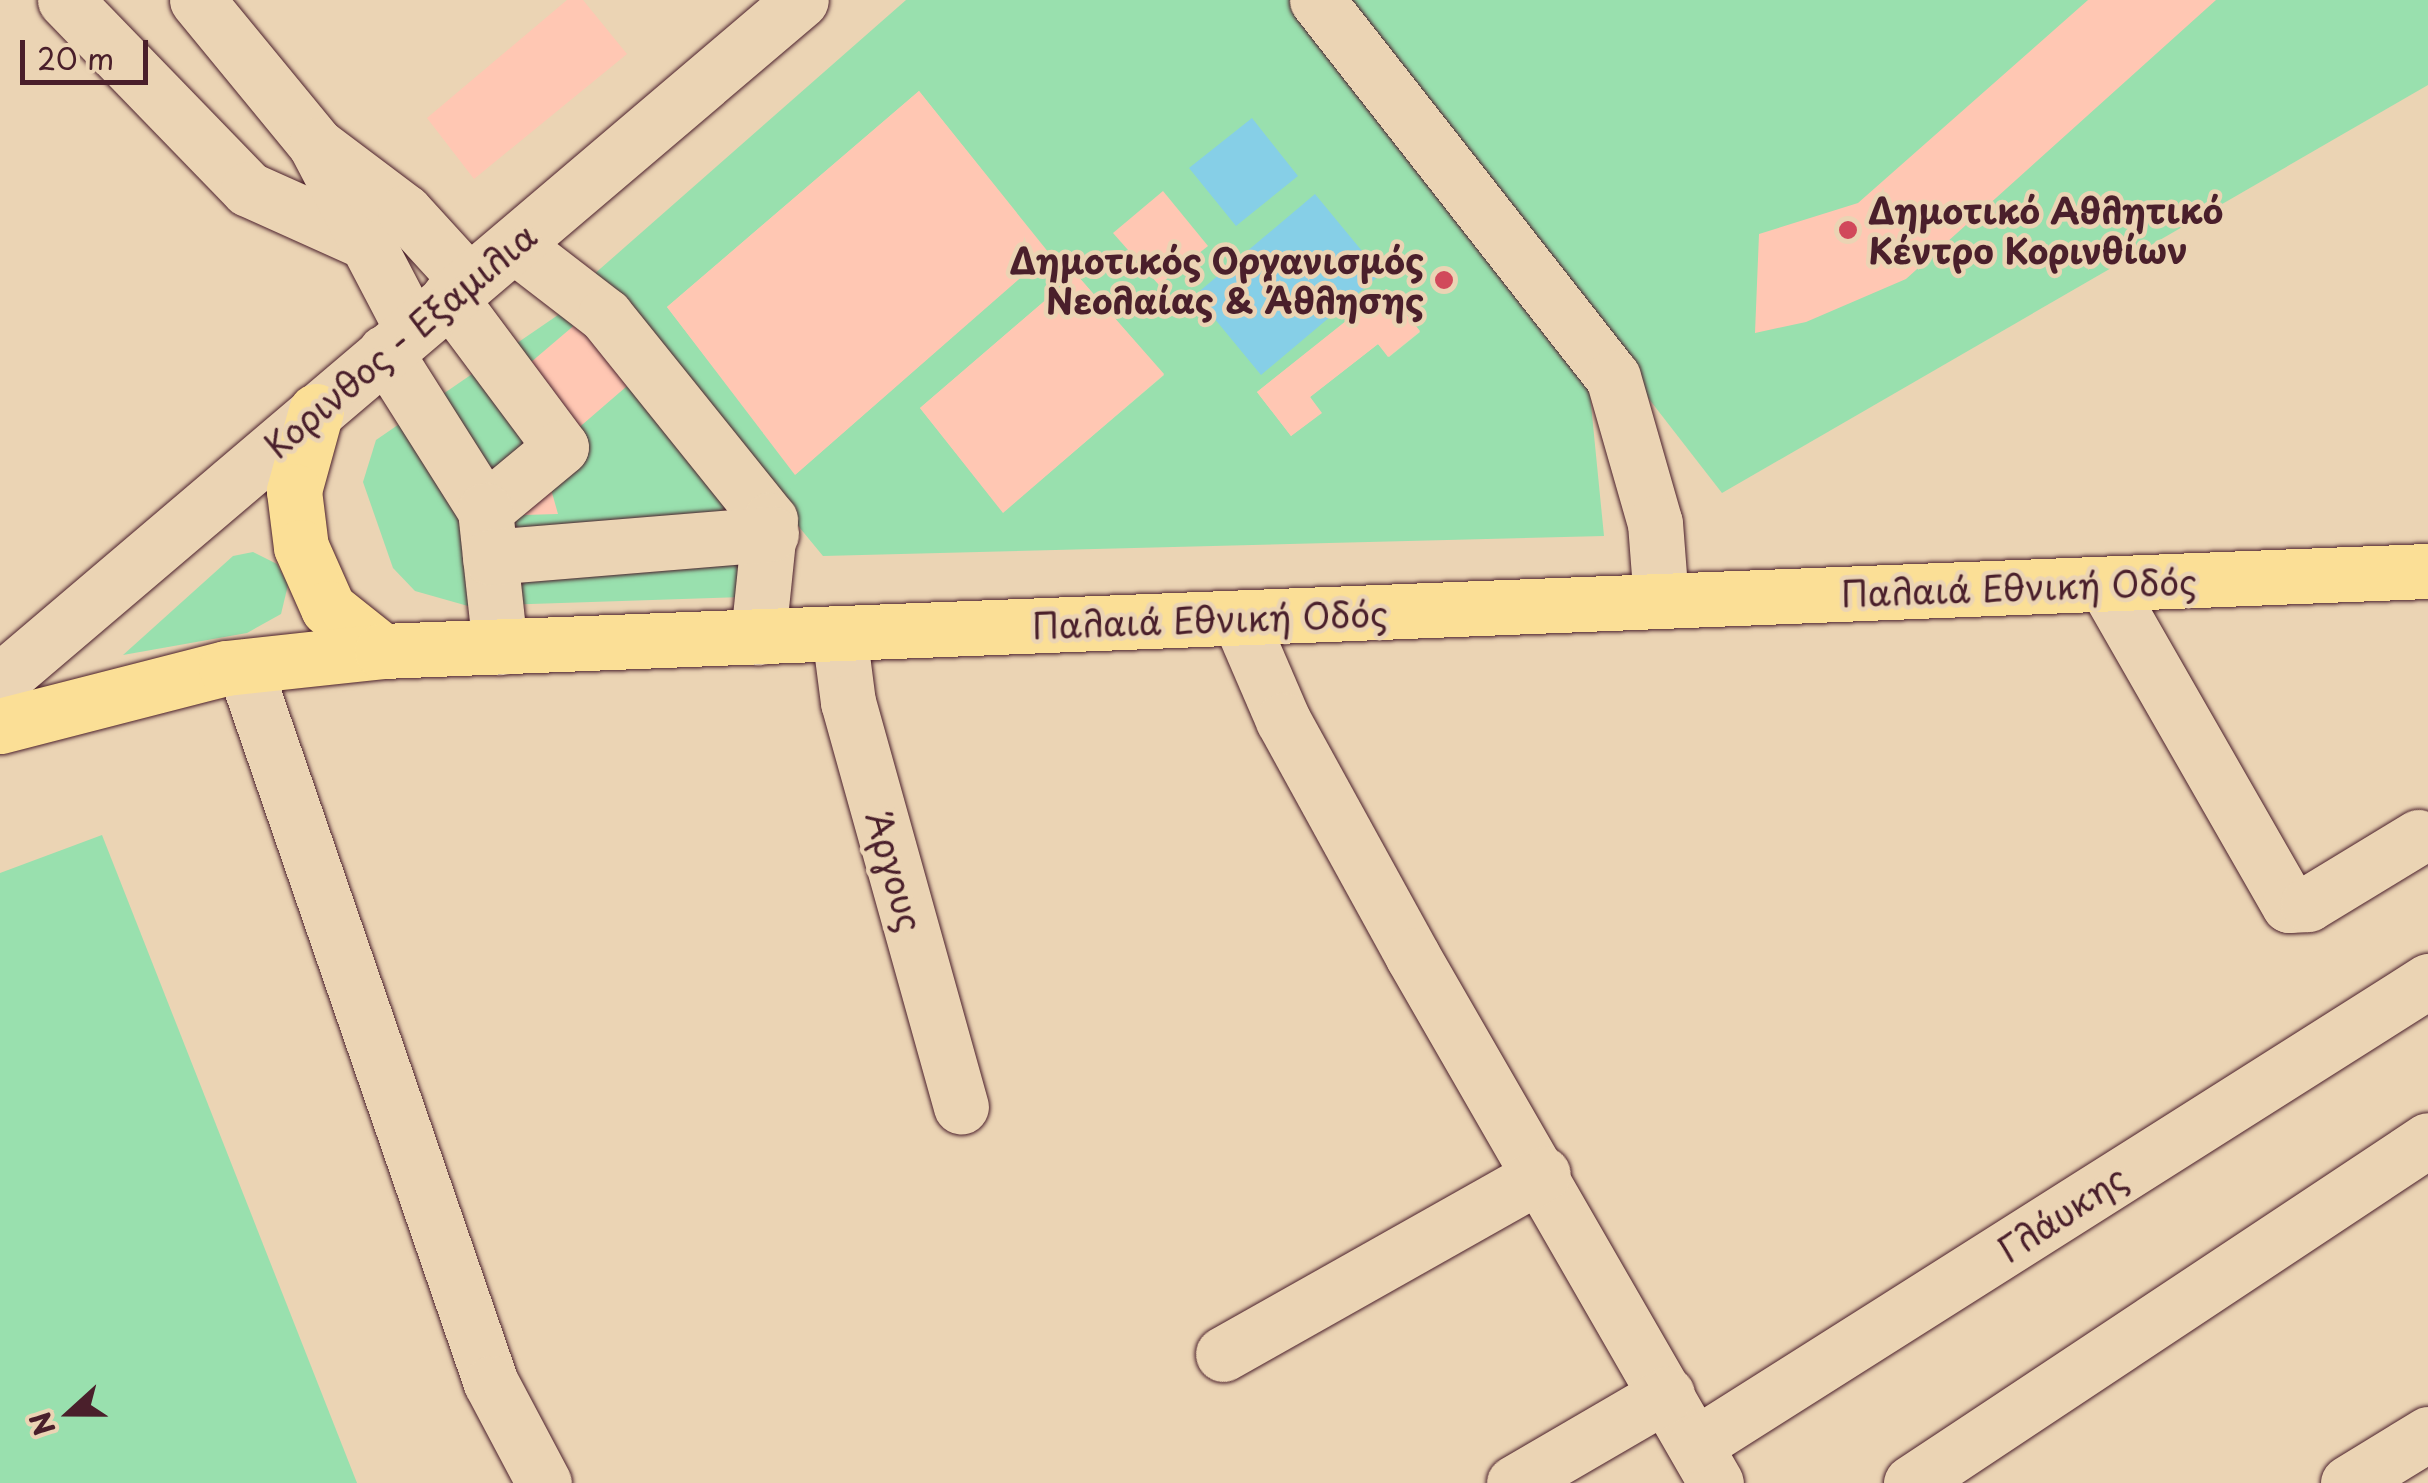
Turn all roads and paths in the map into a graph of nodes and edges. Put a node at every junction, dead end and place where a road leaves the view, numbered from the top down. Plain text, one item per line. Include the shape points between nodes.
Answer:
1 (65, 0) edge
2 (197, 0) edge
3 (800, 0) edge
4 (1317, 0) edge
5 (316, 145) junction
6 (357, 238) junction
7 (514, 245) junction
8 (428, 315) junction
9 (316, 410) junction
10 (488, 534) junction
11 (771, 539) junction
12 (2428, 571) edge
13 (2105, 584) junction
14 (1661, 601) junction
15 (1239, 618) junction
16 (839, 634) junction
17 (758, 637) junction
18 (500, 647) junction
19 (382, 651) junction
20 (244, 666) junction
21 (0, 681) edge
22 (0, 726) edge
23 (2418, 837) dead end
24 (2428, 981) edge
25 (961, 1106) dead end
26 (2428, 1140) edge
27 (1543, 1174) junction
28 (1222, 1354) dead end
29 (1667, 1394) junction
30 (2428, 1434) edge
31 (1706, 1464) edge
32 (544, 1483) edge
33 (1514, 1483) edge
34 (1911, 1483) edge
35 (2348, 1483) edge

1 - 6 street via 248,189
2 - 5 street
3 - 7 street, Κορινθος - Εξαμιλια
4 - 14 street via 1613,377 1655,522
5 - 6 street
5 - 8 street via 405,212
6 - 8 street
7 - 8 street, Κορινθος - Εξαμιλια
7 - 11 street via 604,315 745,485
8 - 9 street, Κορινθος - Εξαμιλια
8 - 10 street
8 - 10 street via 561,447
9 - 19 main road via 294,492 301,546 328,608
9 - 21 street, Κορινθος - Εξαμιλια
10 - 11 street
10 - 18 street
11 - 17 street
12 - 13 main road, Παλαιά Εθνική Οδός
13 - 14 main road, Παλαιά Εθνική Οδός
13 - 23 street via 2290,906 2308,904
14 - 15 main road, Παλαιά Εθνική Οδός
15 - 16 main road, Παλαιά Εθνική Οδός
15 - 27 street via 1282,720
16 - 17 main road, Παλαιά Εθνική Οδός
16 - 25 street, Άργους via 848,702
17 - 18 main road, Παλαιά Εθνική Οδός
18 - 19 main road, Παλαιά Εθνική Οδός
19 - 20 main road, Παλαιά Εθνική Οδός
20 - 22 main road, Παλαιά Εθνική Οδός
20 - 32 street via 491,1383
24 - 31 street, Γλάυκης
26 - 34 street
27 - 28 street
27 - 29 street
29 - 31 street
29 - 33 street
30 - 35 street

